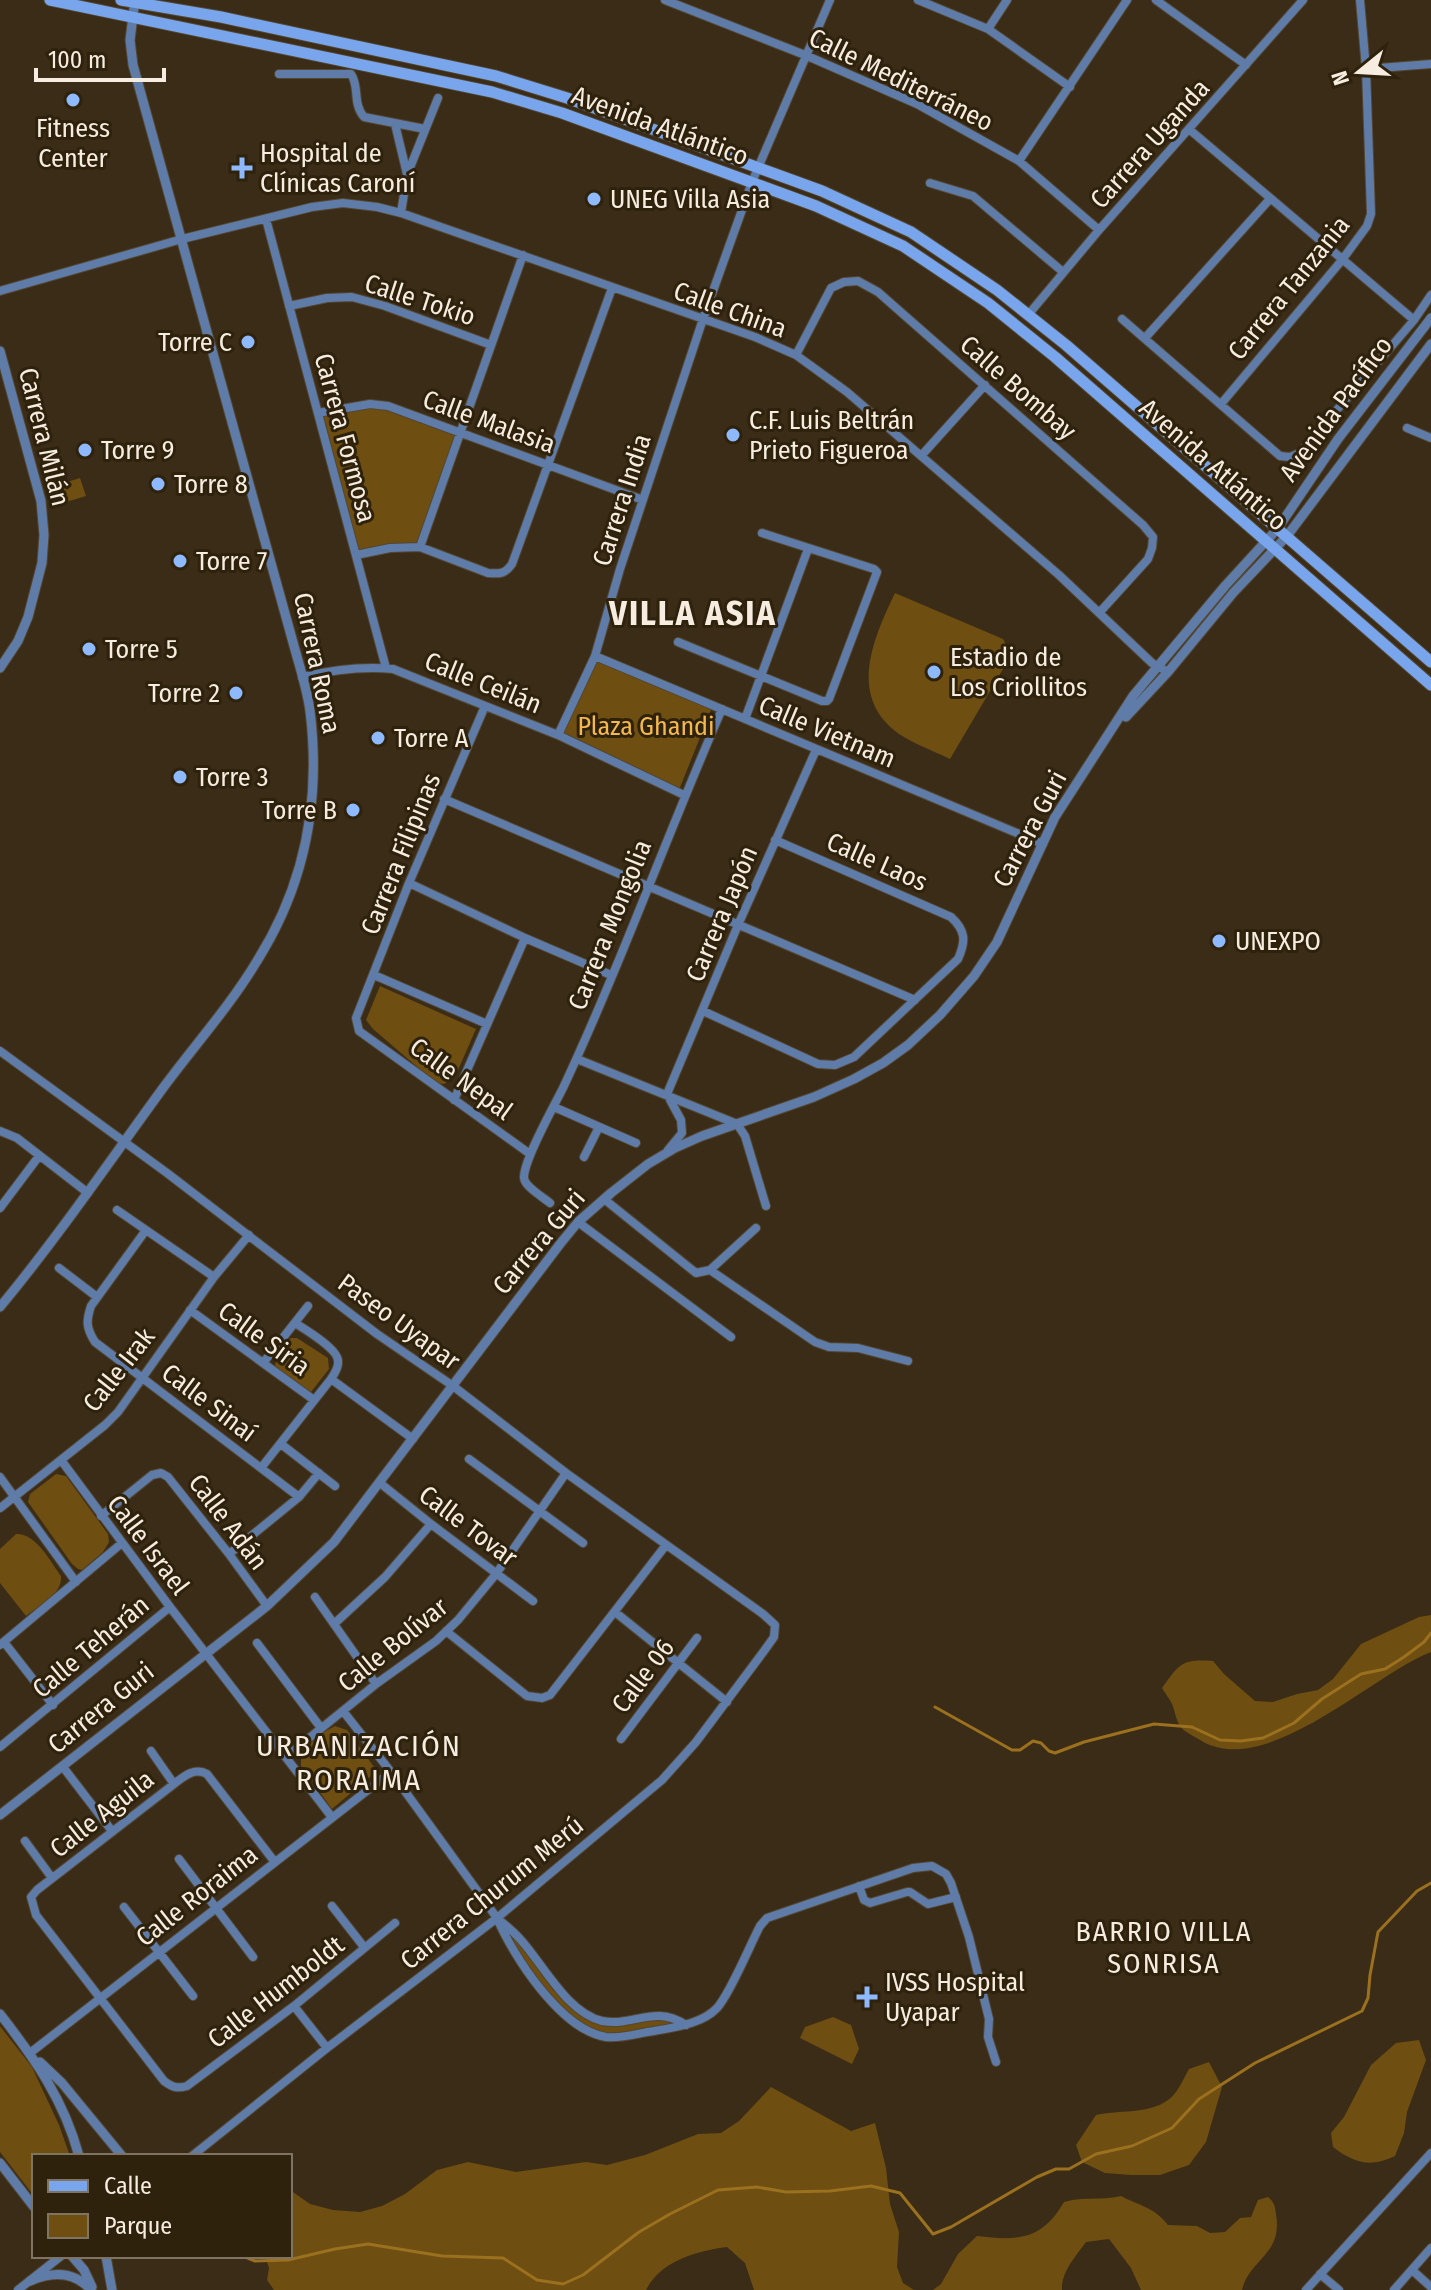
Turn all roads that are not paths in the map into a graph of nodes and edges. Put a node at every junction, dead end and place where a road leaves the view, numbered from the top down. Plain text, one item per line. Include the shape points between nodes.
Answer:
1 (50, 0) edge
2 (121, 0) edge
3 (665, 0) edge
4 (830, 0) edge
5 (918, 0) edge
6 (1007, 0) edge
7 (1127, 0) edge
8 (1156, 0) edge
9 (1303, 0) edge
10 (1360, 0) edge
11 (134, 1) edge
12 (932, 2) edge
13 (132, 18) junction
14 (988, 29) junction
15 (805, 55) junction
16 (1431, 64) edge
17 (1246, 65) junction
18 (1366, 69) junction
19 (279, 74) dead end
20 (1070, 87) junction
21 (438, 98) dead end
22 (395, 124) junction
23 (425, 129) junction
24 (1190, 130) junction
25 (1019, 161) junction
26 (758, 167) junction
27 (407, 175) junction
28 (752, 182) junction
29 (930, 183) dead end
30 (1270, 199) junction
31 (401, 213) junction
32 (266, 219) junction
33 (1099, 230) junction
34 (182, 239) junction
35 (523, 255) junction
36 (1342, 260) junction
37 (1063, 272) junction
38 (612, 288) junction
39 (0, 291) edge
40 (1431, 295) edge
41 (289, 306) junction
42 (1028, 315) junction
43 (1431, 318) edge
44 (703, 319) junction
45 (1122, 319) dead end
46 (1414, 320) junction
47 (1145, 338) junction
48 (1431, 344) edge
49 (491, 345) junction
50 (0, 351) edge
51 (796, 355) junction
52 (985, 385) junction
53 (1221, 404) junction
54 (1362, 408) junction
55 (318, 413) junction
56 (1377, 414) junction
57 (1407, 428) dead end
58 (460, 431) junction
59 (1431, 438) edge
60 (921, 456) junction
61 (549, 464) junction
62 (643, 500) junction
63 (1283, 532) junction
64 (762, 533) dead end
65 (1267, 540) junction
66 (420, 547) junction
67 (808, 549) junction
68 (1277, 549) junction
69 (356, 555) junction
70 (1099, 613) junction
71 (678, 642) dead end
72 (595, 656) junction
73 (1431, 662) edge
74 (0, 668) edge
75 (386, 668) junction
76 (1163, 670) junction
77 (761, 676) junction
78 (302, 677) junction
79 (1431, 685) edge
80 (485, 706) junction
81 (722, 709) junction
82 (745, 719) junction
83 (558, 735) junction
84 (816, 750) junction
85 (684, 795) junction
86 (444, 799) junction
87 (775, 840) junction
88 (1043, 844) junction
89 (409, 883) junction
90 (648, 888) junction
91 (738, 925) junction
92 (525, 938) junction
93 (374, 975) junction
94 (611, 975) junction
95 (915, 1000) junction
96 (703, 1011) junction
97 (356, 1018) joint
98 (487, 1024) junction
99 (0, 1051) edge
100 (577, 1059) junction
101 (667, 1094) junction
102 (454, 1100) junction
103 (554, 1107) junction
104 (737, 1124) junction
105 (599, 1127) junction
106 (0, 1131) edge
107 (126, 1142) junction
108 (636, 1143) dead end
109 (530, 1154) junction
110 (665, 1154) junction
111 (39, 1156) junction
112 (584, 1157) dead end
113 (88, 1193) junction
114 (604, 1199) junction
115 (550, 1203) dead end
116 (766, 1206) dead end
117 (0, 1208) edge
118 (117, 1210) dead end
119 (578, 1222) junction
120 (756, 1228) dead end
121 (146, 1230) junction
122 (249, 1235) junction
123 (59, 1268) dead end
124 (710, 1270) junction
125 (214, 1277) junction
126 (97, 1297) junction
127 (308, 1306) dead end
128 (0, 1307) edge
129 (190, 1310) junction
130 (295, 1323) junction
131 (731, 1337) dead end
132 (908, 1361) dead end
133 (263, 1363) junction
134 (142, 1377) junction
135 (331, 1379) junction
136 (453, 1386) junction
137 (314, 1400) junction
138 (413, 1439) junction
139 (281, 1444) junction
140 (469, 1459) dead end
141 (61, 1460) junction
142 (261, 1468) junction
143 (319, 1473) junction
144 (566, 1473) junction
145 (0, 1477) edge
146 (380, 1483) junction
147 (335, 1486) dead end
148 (15, 1496) junction
149 (299, 1497) junction
150 (0, 1508) edge
151 (539, 1510) junction
152 (101, 1516) junction
153 (431, 1524) junction
154 (122, 1543) junction
155 (583, 1543) dead end
156 (666, 1545) junction
157 (229, 1554) junction
158 (496, 1574) junction
159 (76, 1582) junction
160 (315, 1597) dead end
161 (533, 1601) dead end
162 (267, 1606) junction
163 (170, 1607) junction
164 (615, 1612) junction
165 (334, 1624) junction
166 (775, 1625) joint
167 (446, 1631) junction
168 (697, 1638) dead end
169 (2, 1643) edge
170 (257, 1643) dead end
171 (205, 1653) junction
172 (679, 1663) junction
173 (376, 1684) junction
174 (727, 1702) junction
175 (53, 1705) junction
176 (343, 1711) junction
177 (321, 1728) junction
178 (621, 1739) dead end
179 (0, 1747) edge
180 (151, 1751) dead end
181 (287, 1756) junction
182 (63, 1767) junction
183 (391, 1772) junction
184 (174, 1784) junction
185 (0, 1815) edge
186 (331, 1816) junction
187 (112, 1831) junction
188 (25, 1841) dead end
189 (179, 1859) dead end
190 (274, 1861) junction
191 (52, 1878) junction
192 (859, 1886) junction
193 (956, 1897) junction
194 (332, 1906) dead end
195 (124, 1907) dead end
196 (216, 1908) junction
197 (497, 1918) junction
198 (395, 1923) dead end
199 (364, 1947) junction
200 (159, 1952) junction
201 (253, 1957) dead end
202 (193, 1996) dead end
203 (100, 1998) junction
204 (294, 2006) junction
205 (0, 2014) edge
206 (686, 2025) junction
207 (327, 2048) junction
208 (30, 2053) junction
209 (996, 2062) dead end
210 (1431, 2153) edge
211 (78, 2154) edge
212 (120, 2154) edge
213 (194, 2154) edge
214 (0, 2163) edge
215 (32, 2203) edge
216 (1431, 2248) edge
217 (59, 2258) edge
218 (74, 2258) edge
219 (106, 2258) edge
220 (1412, 2270) junction
221 (1320, 2274) junction
222 (30, 2281) junction
223 (1431, 2287) edge
224 (18, 2290) edge
225 (92, 2290) edge
226 (112, 2290) edge
227 (1306, 2290) edge
228 (1339, 2290) edge
229 (1394, 2290) edge

1 - 13 main road, Avenida Atlántico
2 - 11 main road, Avenida Atlántico
3 - 15 street, Calle Mediterráneo
4 - 15 street, Carrera India
5 - 12 street
6 - 14 street
7 - 20 street
8 - 17 street
9 - 17 street, Carrera Uganda
10 - 18 street, Carrera Tanzania
11 - 13 street, Carrera Roma
11 - 26 main road, Avenida Atlántico via 496,76
12 - 14 street
13 - 28 main road, Avenida Atlántico via 492,92
13 - 34 street, Carrera Roma via 133,65
14 - 20 street
15 - 25 street, Calle Mediterráneo via 917,104
15 - 26 street, Carrera India
16 - 18 street
17 - 24 street, Carrera Uganda
18 - 36 street, Carrera Tanzania via 1371,214
19 - 22 street via 351,74 364,117
20 - 25 street
21 - 23 street
22 - 23 street
22 - 27 street
23 - 27 street
24 - 30 street
24 - 33 street, Carrera Uganda
25 - 33 street, Calle Mediterráneo
26 - 28 street, Carrera India
26 - 42 main road, Avenida Atlántico via 911,232
27 - 31 street
28 - 44 street, Carrera India
28 - 65 main road, Avenida Atlántico via 903,246 988,303
29 - 37 street via 973,196
30 - 36 street
30 - 47 street
31 - 32 street, Calle China via 343,203
31 - 35 street, Calle China
32 - 34 street, Calle China
32 - 41 street, Carrera Formosa
33 - 37 street, Carrera Uganda
34 - 39 street, Calle China
34 - 78 street, Carrera Roma
35 - 38 street, Calle China
35 - 49 street
36 - 46 street
36 - 53 street, Carrera Tanzania
37 - 42 street, Carrera Uganda
38 - 44 street, Calle China
38 - 61 street
40 - 46 street
41 - 49 street, Calle Tokio via 352,297
41 - 55 street, Carrera Formosa
42 - 63 main road, Avenida Atlántico
43 - 54 street, Avenida Pacífico
44 - 51 street, Calle China
44 - 62 street, Carrera India
45 - 47 street
46 - 53 street via 1300,453 1280,456
47 - 53 street
48 - 56 street, Avenida Pacífico
49 - 58 street
50 - 74 street, Carrera Milán via 41,501 44,535 28,617
51 - 52 street, Calle Bombay via 831,288 858,281 878,292
51 - 60 street, Calle China
52 - 60 street
52 - 70 street, Calle Bombay via 1153,537 1148,559
54 - 56 street
54 - 63 street, Avenida Pacífico
55 - 58 street, Calle Malasia via 388,406
55 - 69 street, Carrera Formosa
56 - 63 street, Avenida Pacífico
57 - 59 street
58 - 61 street, Calle Malasia
58 - 66 street
60 - 70 street, Calle China
61 - 62 street, Calle Malasia
61 - 66 street via 507,571 488,573
62 - 72 street, Carrera India
63 - 65 street, Carrera Guri
63 - 68 street, Carrera Guri
63 - 73 main road, Avenida Atlántico
64 - 67 street
65 - 68 main road, Avenida Atlántico
65 - 76 street, Carrera Guri via 1225,586
66 - 69 street
67 - 77 street
67 - 77 street via 874,569 877,576 827,701
68 - 76 street, Carrera Guri
68 - 79 main road, Avenida Atlántico
69 - 75 street, Carrera Formosa
70 - 76 street, Calle China
71 - 77 street
72 - 81 street, Calle Vietnam
72 - 83 street, Carrera India
75 - 78 street, Calle Ceilán
75 - 80 street, Calle Ceilán
76 - 88 street, Carrera Guri via 1133,696
77 - 82 street
78 - 107 street, Carrera Roma via 310,707 314,799 306,844 282,914 227,1006
80 - 83 street, Calle Ceilán
80 - 86 street, Carrera Filipinas
81 - 82 street, Calle Vietnam
81 - 85 street, Carrera Mongolia
82 - 84 street, Calle Vietnam
83 - 85 street, Calle Ceilán
84 - 87 street, Carrera Japón
84 - 88 street, Calle Vietnam
85 - 90 street, Carrera Mongolia
86 - 89 street, Carrera Filipinas
86 - 90 street
87 - 91 street, Carrera Japón
87 - 95 street, Calle Laos via 960,925 964,946 958,959
88 - 104 street, Carrera Guri via 982,965 908,1045 814,1097
89 - 92 street
89 - 93 street, Carrera Filipinas
90 - 91 street
90 - 94 street, Carrera Mongolia
91 - 95 street
91 - 96 street, Carrera Japón
92 - 94 street
92 - 98 street
93 - 97 street, Carrera Filipinas
93 - 98 street
94 - 100 street, Carrera Mongolia
95 - 96 street via 854,1057 835,1065 818,1064
96 - 101 street, Carrera Japón
97 - 102 street, Calle Nepal via 359,1031
98 - 102 street
99 - 107 street, Paseo Uyapar
100 - 101 street
100 - 103 street, Carrera Mongolia
101 - 104 street
101 - 110 street via 682,1133
102 - 109 street, Calle Nepal
103 - 105 street
103 - 109 street, Carrera Mongolia
104 - 110 street, Carrera Guri
104 - 116 street
105 - 108 street
105 - 112 street
106 - 111 street
107 - 113 street, Carrera Roma
107 - 122 street, Paseo Uyapar
109 - 115 street via 524,1177
110 - 114 street, Carrera Guri
111 - 113 street
111 - 117 street
113 - 128 street, Carrera Roma
114 - 119 street, Carrera Guri
114 - 124 street via 696,1273
118 - 121 street
119 - 131 street
119 - 136 street, Carrera Guri
120 - 124 street
121 - 125 street
121 - 126 street
122 - 125 street, Calle Irak
122 - 136 street, Paseo Uyapar
123 - 126 street
124 - 132 street via 815,1342
125 - 129 street, Calle Irak
126 - 134 street, Calle Sinaí via 87,1330
127 - 130 street
129 - 133 street, Calle Siria
129 - 134 street, Calle Irak
130 - 133 street
130 - 135 street via 336,1352 338,1367
133 - 137 street, Calle Siria
134 - 141 street, Calle Irak via 118,1412
134 - 142 street, Calle Sinaí
135 - 137 street
135 - 138 street
136 - 138 street, Carrera Guri
136 - 144 street, Paseo Uyapar
137 - 139 street
138 - 146 street, Carrera Guri
139 - 142 street
139 - 143 street
140 - 151 street
141 - 148 street, Calle Irak
141 - 152 street, Calle Israel
142 - 149 street, Calle Sinaí
143 - 147 street
143 - 149 street
144 - 151 street, Calle Bolívar
144 - 156 street, Paseo Uyapar
145 - 148 street
146 - 153 street, Calle Tovar
146 - 162 street, Carrera Guri via 334,1542
148 - 150 street, Calle Irak
148 - 159 street
149 - 157 street
151 - 155 street
151 - 158 street, Calle Bolívar
152 - 154 street, Calle Israel
152 - 157 street, Calle Adán via 161,1473
153 - 158 street, Calle Tovar
153 - 165 street
154 - 159 street
154 - 163 street, Calle Israel
156 - 164 street
156 - 166 street, Paseo Uyapar
157 - 162 street, Calle Adán
158 - 161 street, Calle Tovar
158 - 167 street, Calle Bolívar
159 - 169 street
160 - 165 street
162 - 171 street, Carrera Guri
163 - 171 street, Calle Israel
163 - 175 street, Calle Teherán
164 - 167 street via 550,1695 542,1698 527,1696
164 - 172 street
165 - 173 street
166 - 174 street, Carrera Churum Merú via 774,1637
167 - 173 street, Calle Bolívar
168 - 172 street, Calle 06
169 - 175 street
170 - 177 street
171 - 181 street, Calle Israel
171 - 182 street, Carrera Guri
172 - 174 street
172 - 178 street, Calle 06
173 - 176 street, Calle Bolívar
174 - 197 street, Carrera Churum Merú via 662,1780
175 - 179 street, Calle Teherán
176 - 177 street, Calle Bolívar
176 - 183 street
177 - 181 street, Calle Bolívar
180 - 184 street
181 - 186 street, Calle Israel
182 - 185 street, Carrera Guri
182 - 187 street
183 - 186 street, Calle Roraima
183 - 197 street
184 - 187 street, Calle Aguila
184 - 190 street, Calle Aguila via 186,1774 207,1774
186 - 190 street, Calle Roraima
187 - 191 street, Calle Aguila
188 - 191 street
189 - 196 street
190 - 196 street, Calle Roraima
191 - 203 street, Calle Aguila via 31,1897 36,1915
192 - 193 street via 870,1903 907,1892 928,1904
192 - 193 street via 932,1866 946,1874
192 - 206 street via 767,1918 718,2007
193 - 209 street
194 - 199 street
195 - 200 street
196 - 200 street, Calle Roraima
196 - 201 street
197 - 206 street via 583,2012 602,2021 669,2016
197 - 206 street via 508,1945 562,2014 582,2029 615,2038
197 - 207 street, Carrera Churum Merú
198 - 199 street, Calle Humboldt
199 - 204 street, Calle Humboldt
200 - 202 street
200 - 203 street, Calle Roraima
203 - 204 street, Calle Humboldt via 164,2081 179,2088
203 - 208 street, Calle Roraima
204 - 207 street
205 - 208 street
207 - 213 street, Carrera Churum Merú
208 - 211 street via 58,2098
208 - 212 street
210 - 221 street
214 - 215 street
216 - 220 street
217 - 222 street
218 - 225 street
219 - 226 street
220 - 223 street
220 - 229 street
221 - 227 street
221 - 228 street
222 - 224 street
222 - 225 street via 60,2274 79,2279

